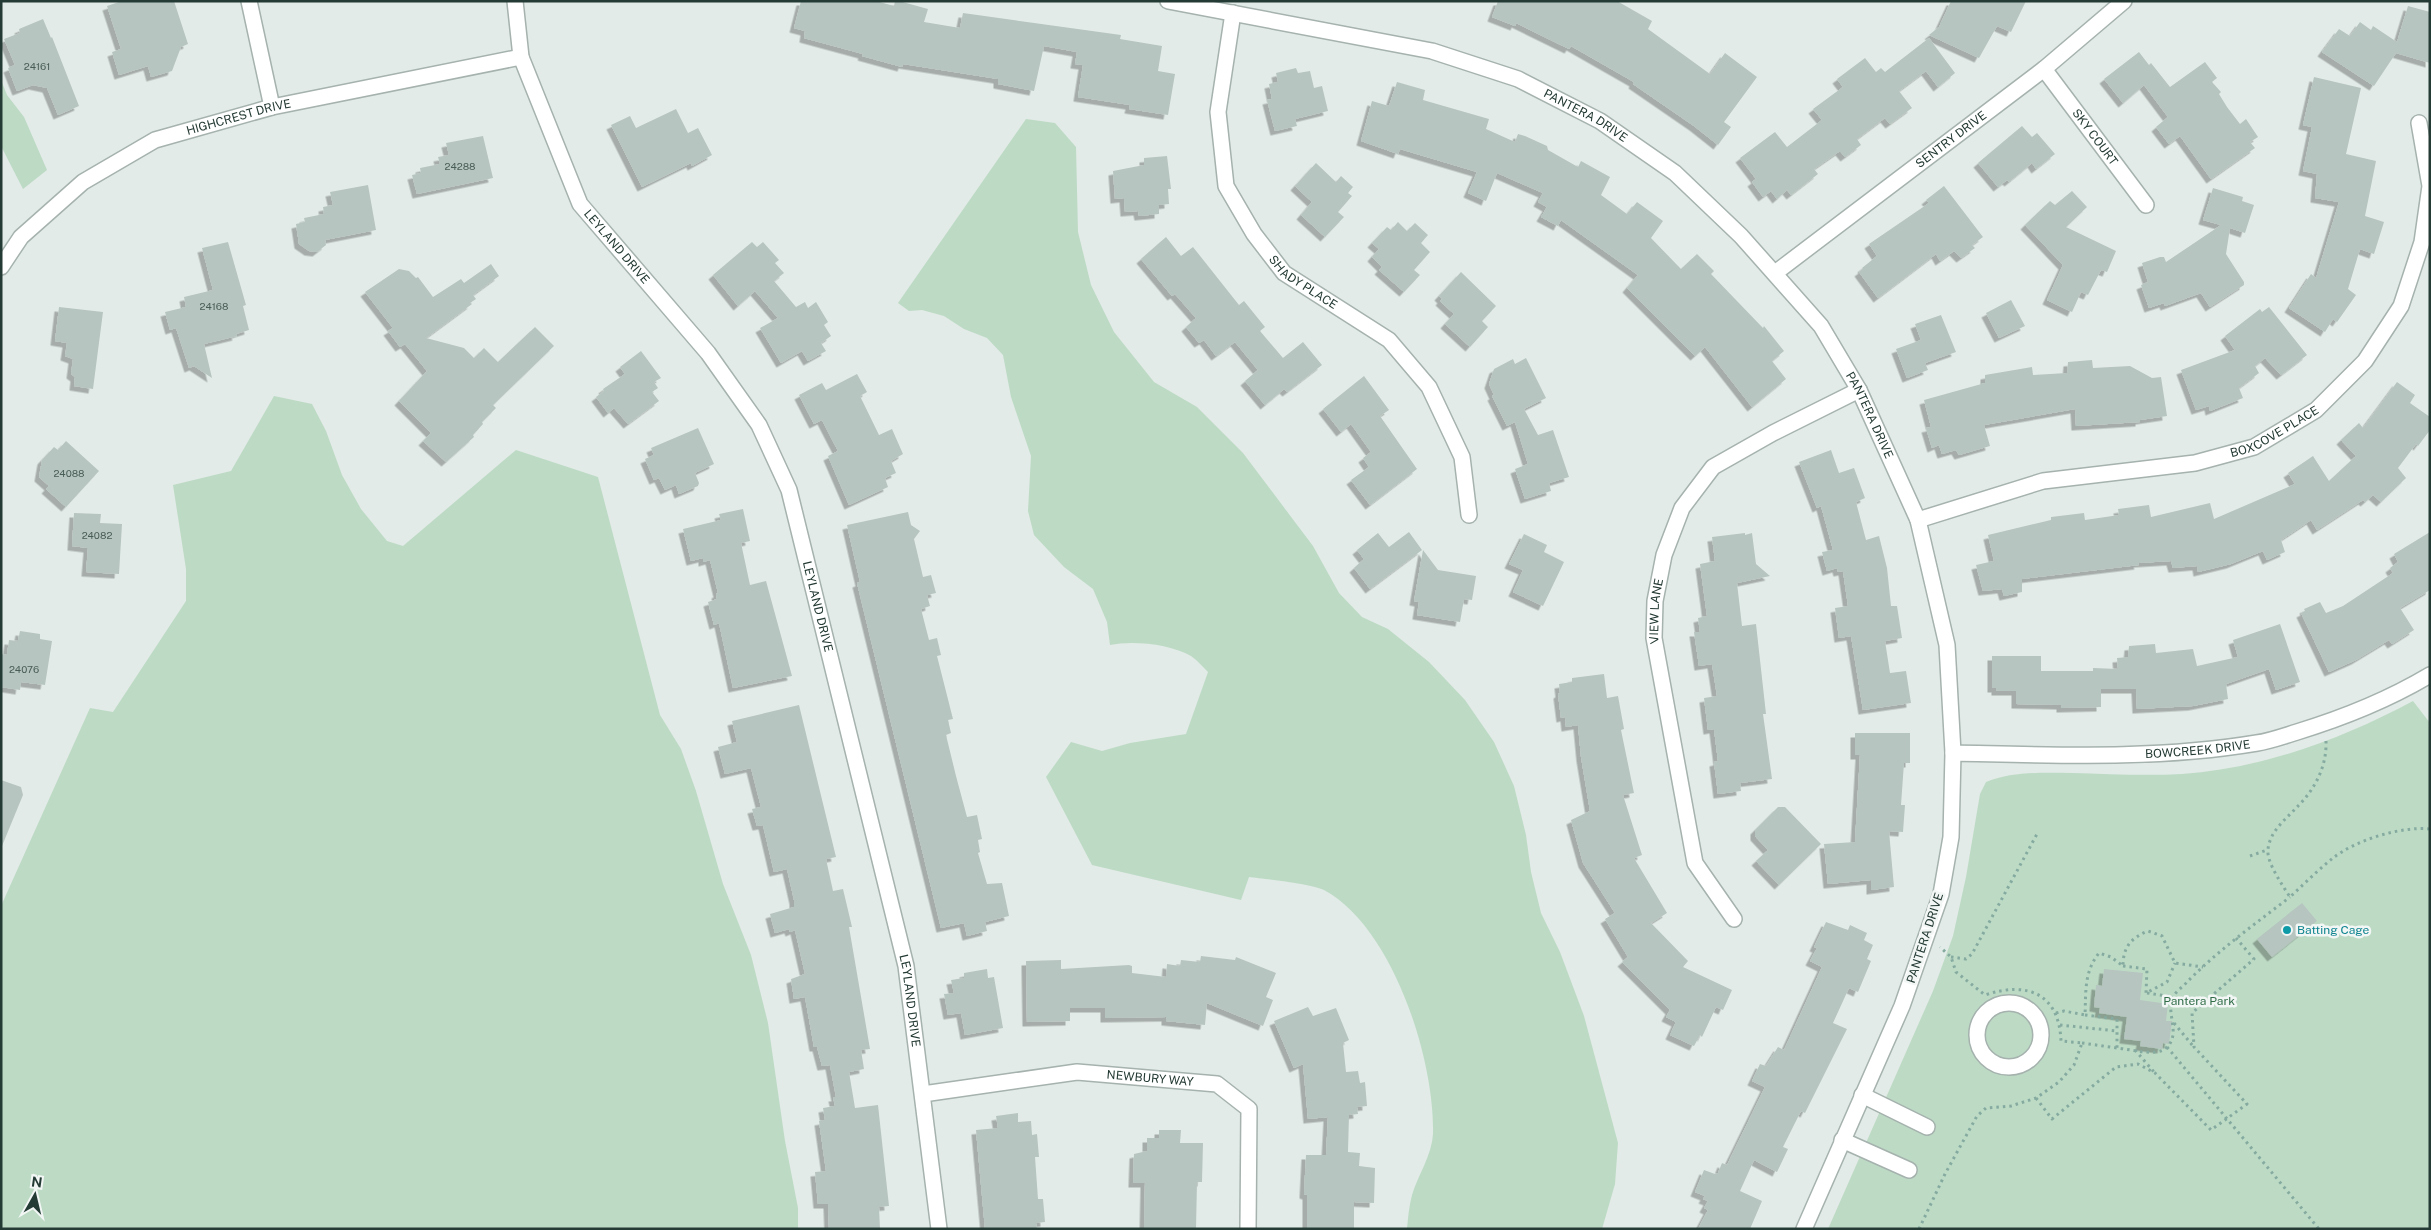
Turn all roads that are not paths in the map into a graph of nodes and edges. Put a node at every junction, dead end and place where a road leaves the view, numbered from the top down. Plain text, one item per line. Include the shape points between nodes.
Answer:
1 (249, 1) edge
2 (515, 1) edge
3 (1168, 1) edge
4 (2124, 1) edge
5 (1233, 13) junction
6 (521, 57) junction
7 (2044, 68) junction
8 (272, 107) junction
9 (2418, 123) dead end
10 (2146, 206) dead end
11 (1, 267) edge
12 (1775, 273) junction
13 (1859, 390) junction
14 (1469, 515) dead end
15 (1918, 520) junction
16 (2430, 676) edge
17 (1953, 753) junction
18 (1734, 919) dead end
19 (2010, 1067) joint
20 (923, 1094) junction
21 (1862, 1095) junction
22 (1927, 1127) dead end
23 (1842, 1140) junction
24 (1910, 1170) dead end
25 (940, 1229) edge
26 (1248, 1229) edge
27 (1804, 1229) edge

1 - 8 street
2 - 6 street, LEYLAND DRIVE
3 - 5 street, PANTERA DRIVE
4 - 7 street, SENTRY DRIVE
5 - 12 street, PANTERA DRIVE via 1432,51 1518,79 1600,121 1675,173
5 - 14 street, SHADY PLACE via 1218,112 1226,186 1254,234 1284,273 1389,340 1429,387 1462,457
6 - 8 street, HIGHCREST DRIVE
6 - 20 street, LEYLAND DRIVE via 580,204 708,353 759,424 789,490 906,966
7 - 10 street, SKY COURT
7 - 12 street, SENTRY DRIVE
8 - 11 street, HIGHCREST DRIVE via 155,140 83,182 21,236
9 - 15 street, BOXCOVE PLACE via 2430,186 2422,242 2401,306 2365,361 2316,410 2254,447 2195,463 2043,481
12 - 13 street, PANTERA DRIVE via 1821,326
13 - 15 street, PANTERA DRIVE
13 - 18 street, VIEW LANE via 1714,466 1682,508 1664,555 1655,601 1654,638 1695,862
15 - 17 street, PANTERA DRIVE via 1947,646
16 - 17 street, BOWCREEK DRIVE via 2325,723 2259,743 2173,754
17 - 21 street, PANTERA DRIVE via 1950,837 1941,894 1902,1006
19 - 19 street via 2020,1065 2036,1053 2042,1034 2035,1015 2027,1008 2005,1002 1985,1012 1976,1033 1983,1054 2000,1066
20 - 25 street, LEYLAND DRIVE
20 - 26 street, NEWBURY WAY via 1077,1072 1217,1084 1249,1109
21 - 22 street
21 - 23 street, PANTERA DRIVE
23 - 24 street
23 - 27 street, PANTERA DRIVE

